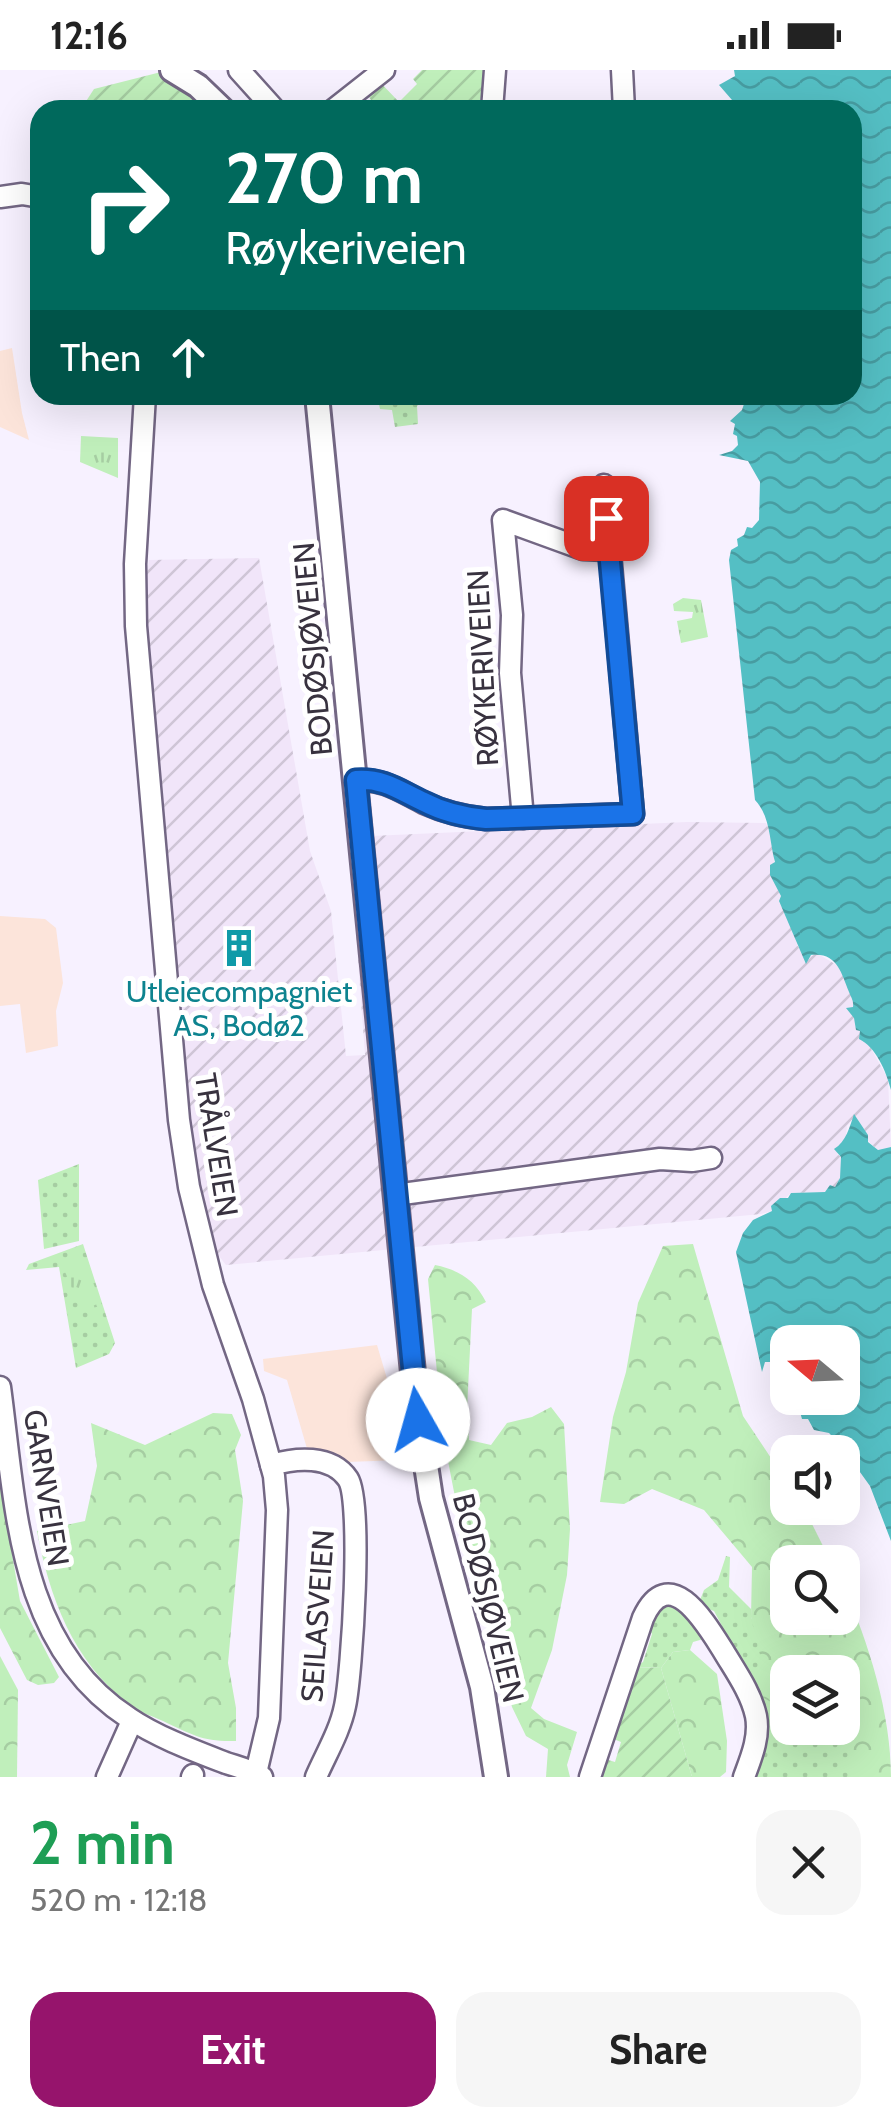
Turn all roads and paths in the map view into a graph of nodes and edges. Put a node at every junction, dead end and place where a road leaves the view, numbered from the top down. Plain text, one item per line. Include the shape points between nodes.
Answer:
1 (172, 70) edge
2 (239, 70) edge
3 (384, 70) edge
4 (495, 70) edge
5 (622, 70) edge
6 (212, 100) edge
7 (266, 100) edge
8 (346, 100) edge
9 (493, 100) edge
10 (624, 100) edge
11 (30, 195) edge
12 (0, 197) edge
13 (144, 405) edge
14 (318, 405) edge
15 (604, 486) dead end
16 (607, 550) junction
17 (356, 780) junction
18 (523, 818) junction
19 (711, 1158) dead end
20 (396, 1196) junction
21 (0, 1387) edge
22 (270, 1466) junction
23 (132, 1721) junction
24 (259, 1775) edge
25 (107, 1777) edge
26 (316, 1777) edge
27 (496, 1777) edge
28 (590, 1777) edge
29 (744, 1777) edge

1 - 6 street
2 - 7 street
3 - 8 street
4 - 9 street
5 - 10 street
11 - 12 street
13 - 22 street, TRÅLVEIEN via 136,626 176,1101 213,1286
14 - 17 street, BODØSJØVEIEN
15 - 16 street
16 - 18 street via 633,814
16 - 18 street, RØYKERIVEIEN via 584,550 504,520
17 - 18 street via 373,779 464,816
17 - 20 street, BODØSJØVEIEN
19 - 20 street via 660,1159
20 - 27 street, BODØSJØVEIEN via 422,1448 472,1639
21 - 23 street, GARNVEIEN via 34,1596 76,1670
22 - 24 street, TRÅLVEIEN via 277,1510 269,1718
22 - 26 street, SEILASVEIEN via 322,1462 349,1480 354,1497 346,1702
23 - 24 street, GARNVEIEN
23 - 25 street
28 - 29 street via 643,1618 652,1602 666,1596 700,1612 751,1700 757,1729

